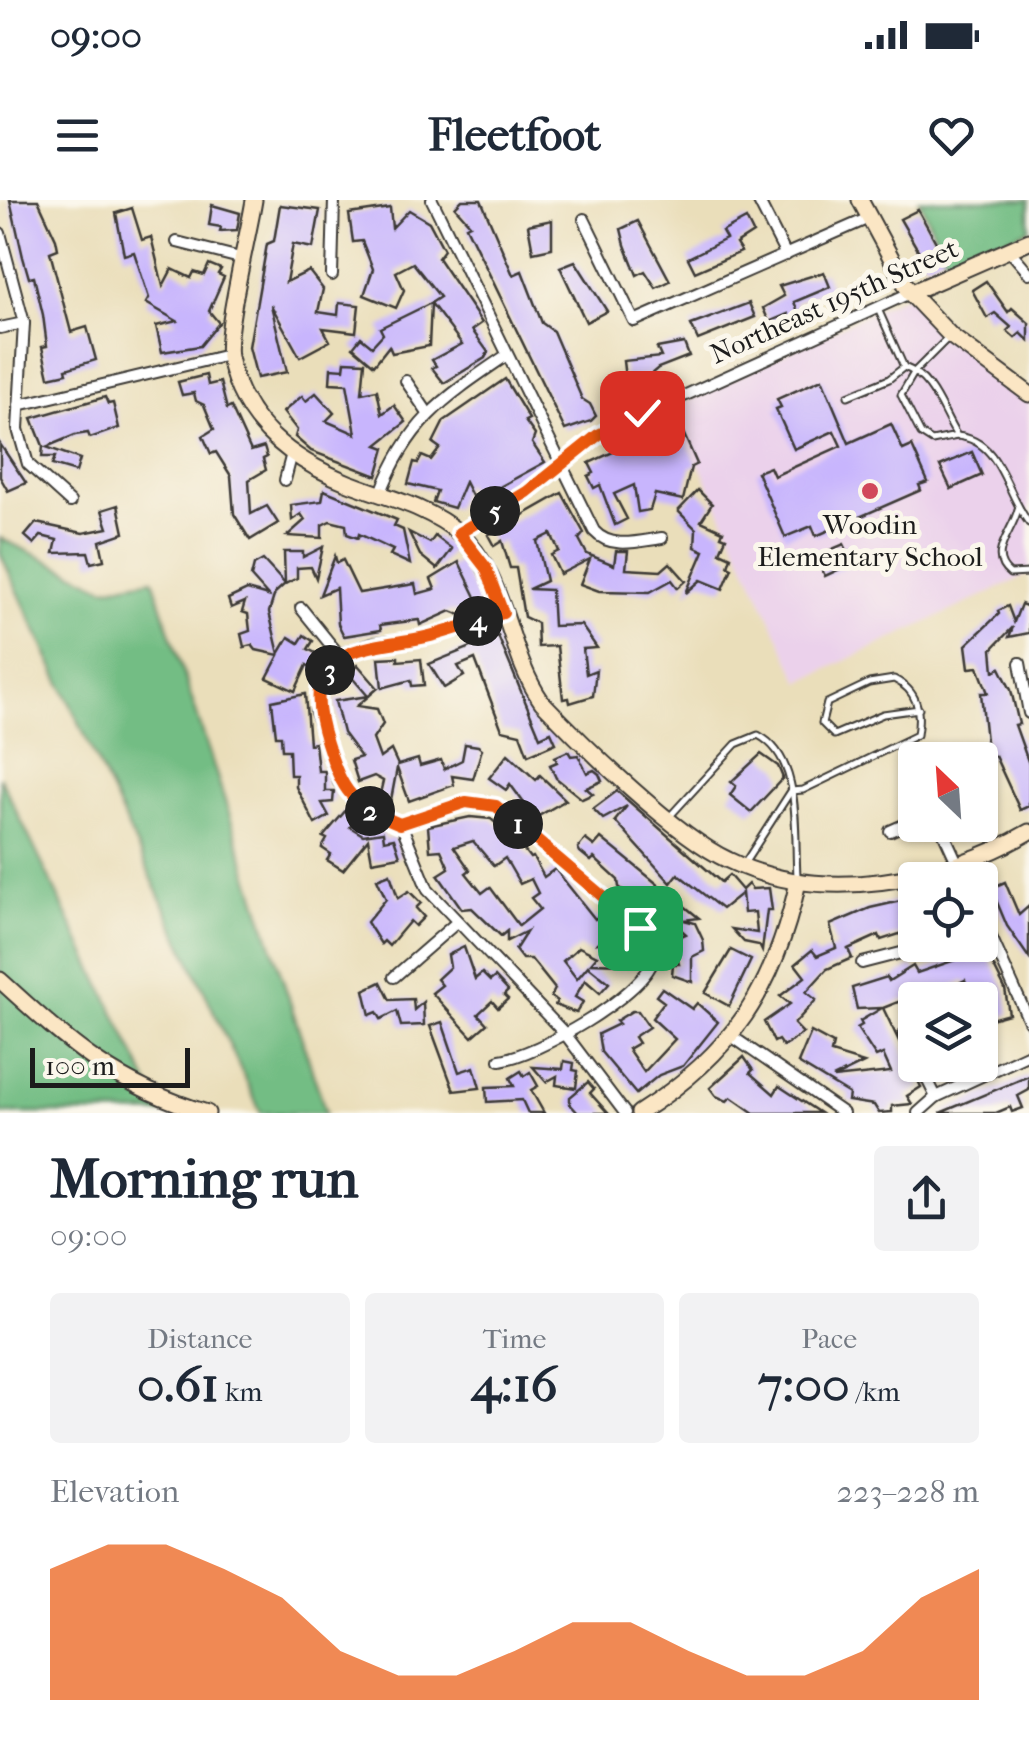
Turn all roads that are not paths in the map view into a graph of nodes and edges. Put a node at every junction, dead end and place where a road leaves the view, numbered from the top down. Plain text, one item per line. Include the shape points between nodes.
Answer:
1 (254, 200) edge
2 (334, 200) edge
3 (432, 200) edge
4 (758, 200) edge
5 (860, 200) edge
6 (869, 218) junction
7 (584, 219) dead end
8 (0, 233) edge
9 (1029, 241) edge
10 (177, 242) dead end
11 (1009, 250) junction
12 (786, 254) junction
13 (246, 259) junction
14 (1029, 273) edge
15 (332, 275) dead end
16 (910, 293) junction
17 (878, 309) junction
18 (24, 323) junction
19 (0, 328) edge
20 (951, 336) junction
21 (228, 355) junction
22 (508, 355) junction
23 (904, 367) junction
24 (915, 371) junction
25 (889, 379) junction
26 (406, 381) dead end
27 (906, 388) junction
28 (1029, 394) edge
29 (848, 396) dead end
30 (19, 404) junction
31 (428, 412) junction
32 (957, 436) junction
33 (292, 457) junction
34 (561, 467) junction
35 (285, 480) dead end
36 (380, 495) junction
37 (70, 502) dead end
38 (1018, 509) junction
39 (1029, 523) edge
40 (459, 533) junction
41 (662, 538) dead end
42 (1029, 574) edge
43 (301, 608) dead end
44 (503, 613) junction
45 (339, 655) junction
46 (1020, 663) dead end
47 (919, 709) junction
48 (1029, 712) edge
49 (790, 791) junction
50 (669, 818) junction
51 (400, 824) junction
52 (898, 827) edge
53 (890, 831) dead end
54 (1029, 832) edge
55 (962, 862) edge
56 (742, 866) junction
57 (898, 877) edge
58 (798, 882) junction
59 (456, 922) junction
60 (898, 954) edge
61 (998, 960) edge
62 (862, 963) dead end
63 (394, 977) dead end
64 (0, 980) edge
65 (1029, 1021) edge
66 (566, 1035) junction
67 (730, 1035) junction
68 (1029, 1054) edge
69 (500, 1060) dead end
70 (928, 1082) edge
71 (936, 1097) junction
72 (207, 1113) edge
73 (624, 1113) edge
74 (639, 1113) edge
75 (843, 1113) edge
76 (918, 1113) edge

1 - 13 street
2 - 15 street
3 - 22 street
4 - 12 street
5 - 6 street
6 - 12 street
6 - 16 street
7 - 12 street via 634,321
8 - 18 street
9 - 11 street, Northeast 195th Street
10 - 13 street
11 - 14 street
11 - 16 street, Northeast 195th Street
13 - 21 street
16 - 17 street, Northeast 195th Street
16 - 20 street
17 - 23 lane
17 - 34 street, Northeast 195th Street via 598,435
18 - 19 street
18 - 30 street
20 - 24 lane
20 - 28 street
21 - 30 street
21 - 33 street via 255,416
22 - 31 street
22 - 34 street
23 - 24 lane
23 - 25 lane
24 - 27 lane
24 - 32 lane via 932,387
25 - 27 lane
25 - 29 lane
26 - 31 street
27 - 32 lane via 901,395 922,434 932,441
30 - 37 street via 28,464
31 - 36 street via 395,457
32 - 38 lane via 990,450
33 - 35 street
33 - 36 street
34 - 40 street, Northeast 195th Street
34 - 41 street via 602,540
36 - 40 street
38 - 39 lane
38 - 42 lane via 998,551 1010,574
40 - 44 street via 486,568
43 - 45 street
44 - 45 street
44 - 50 street via 542,702
45 - 51 street via 316,712 340,782 361,806
46 - 48 street
47 - 47 lane via 913,691 881,678 827,703 822,723 834,735 883,714
47 - 49 lane via 911,741
49 - 50 lane via 774,746 751,735
49 - 56 lane
49 - 58 lane
50 - 56 street
51 - 59 street via 428,890
51 - 66 street via 466,802 496,806 640,928 653,960 640,980
52 - 53 street
54 - 55 street
56 - 58 street
57 - 58 street
58 - 67 street via 769,980
59 - 63 street
59 - 66 street
60 - 62 street
61 - 65 street
64 - 72 street via 96,1064 162,1100
66 - 69 street via 525,1056
66 - 73 street
67 - 74 street via 672,1092
67 - 75 street
68 - 71 street
70 - 71 street
71 - 76 street

